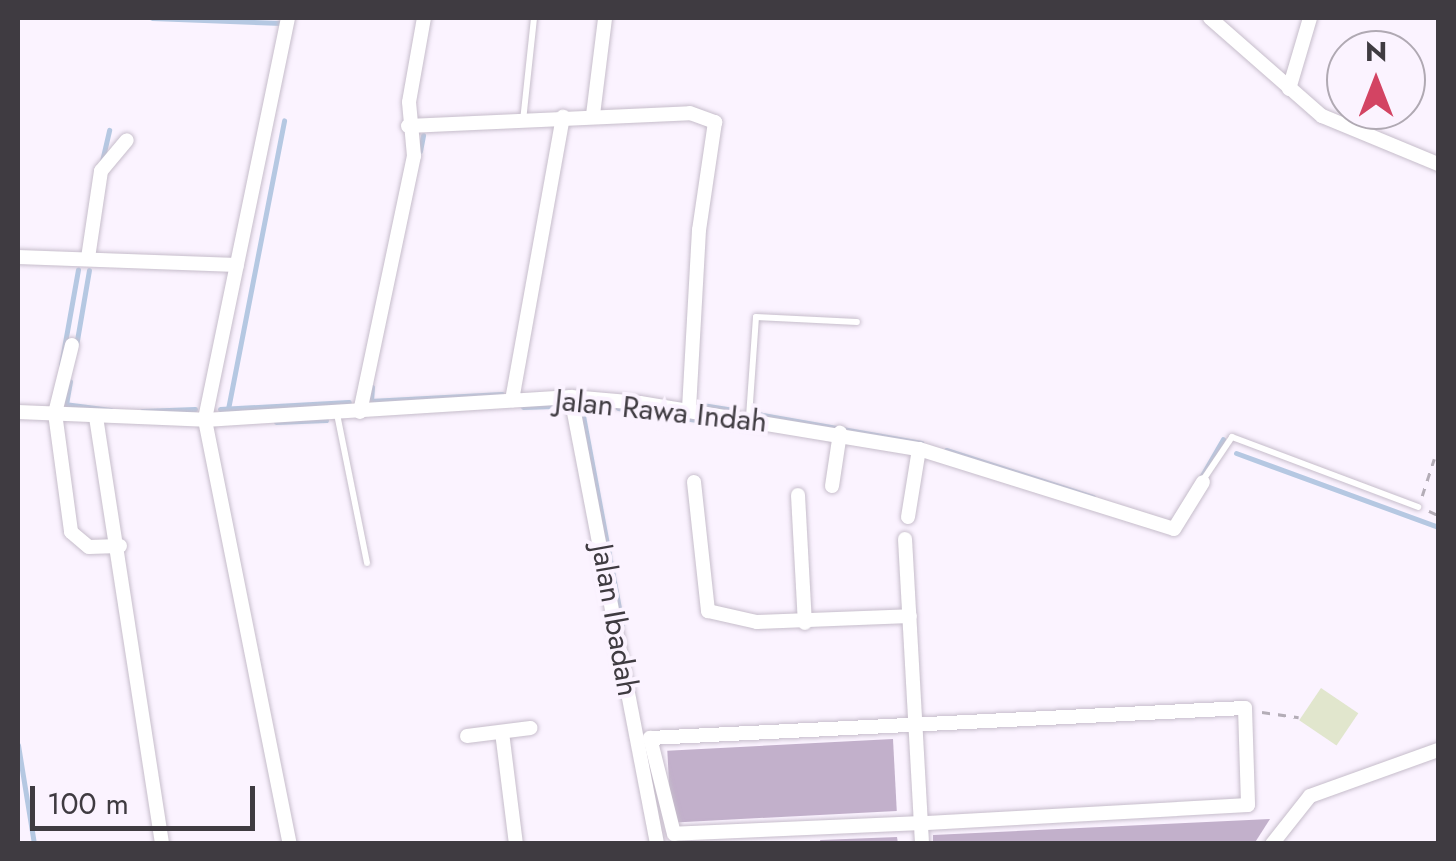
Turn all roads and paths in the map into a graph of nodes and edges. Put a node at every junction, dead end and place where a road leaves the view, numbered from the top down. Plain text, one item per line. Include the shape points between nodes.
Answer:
1 (288, 18) edge
2 (424, 18) edge
3 (534, 18) edge
4 (605, 18) edge
5 (1210, 18) edge
6 (1310, 18) edge
7 (1290, 89) junction
8 (593, 116) junction
9 (563, 117) junction
10 (522, 122) junction
11 (408, 126) junction
12 (128, 140) dead end
13 (1438, 164) edge
14 (18, 258) edge
15 (88, 258) junction
16 (238, 266) junction
17 (856, 322) dead end
18 (72, 345) dead end
19 (571, 398) junction
20 (512, 400) junction
21 (689, 409) junction
22 (18, 412) edge
23 (360, 412) junction
24 (54, 413) junction
25 (337, 414) junction
26 (96, 417) junction
27 (749, 417) junction
28 (205, 420) junction
29 (840, 433) junction
30 (919, 449) junction
31 (1434, 459) dead end
32 (694, 482) dead end
33 (1203, 482) joint
34 (832, 486) dead end
35 (798, 496) dead end
36 (1418, 507) joint
37 (908, 518) dead end
38 (906, 539) dead end
39 (120, 546) junction
40 (367, 563) dead end
41 (910, 616) junction
42 (805, 623) junction
43 (1245, 711) junction
44 (1300, 717) dead end
45 (920, 720) junction
46 (530, 728) dead end
47 (502, 732) junction
48 (467, 736) dead end
49 (1438, 750) edge
50 (922, 822) junction
51 (162, 844) edge
52 (290, 844) edge
53 (516, 844) edge
54 (657, 844) edge
55 (922, 844) edge
56 (1272, 844) edge

1 - 16 street
2 - 11 street
3 - 10 lane
4 - 8 street
5 - 7 street
6 - 7 street
7 - 13 street via 1348,130
8 - 9 street
8 - 21 street via 690,113 715,122 699,230
9 - 10 street
9 - 20 street
10 - 11 street
11 - 23 street via 414,156
12 - 15 street via 101,171
14 - 15 street
15 - 16 street
16 - 28 street
17 - 27 lane via 756,318
18 - 24 street
19 - 20 street, Jalan Rawa Indah
19 - 21 street, Jalan Rawa Indah
19 - 54 street, Jalan Ibadah
20 - 23 street, Jalan Rawa Indah
21 - 27 street, Jalan Rawa Indah
22 - 24 street, Jalan Rawa Indah
23 - 25 street, Jalan Rawa Indah
24 - 26 street, Jalan Rawa Indah
24 - 39 street via 71,532 88,547
25 - 28 street, Jalan Rawa Indah
25 - 40 lane
26 - 28 street, Jalan Rawa Indah
26 - 39 street
27 - 29 street, Jalan Rawa Indah
28 - 52 street
29 - 30 street, Jalan Rawa Indah
29 - 34 street
30 - 33 street, Jalan Rawa Indah via 1174,529
30 - 37 street
31 - 36 path
32 - 42 street via 708,611
33 - 36 lane via 1232,437
35 - 42 street
38 - 41 street
39 - 51 street
41 - 42 street
41 - 45 street
43 - 44 path
43 - 45 street
43 - 50 street via 1248,805
45 - 50 street
45 - 50 street via 650,738 674,834
46 - 47 street
47 - 48 street
47 - 53 street
49 - 56 street via 1310,796
50 - 55 street

